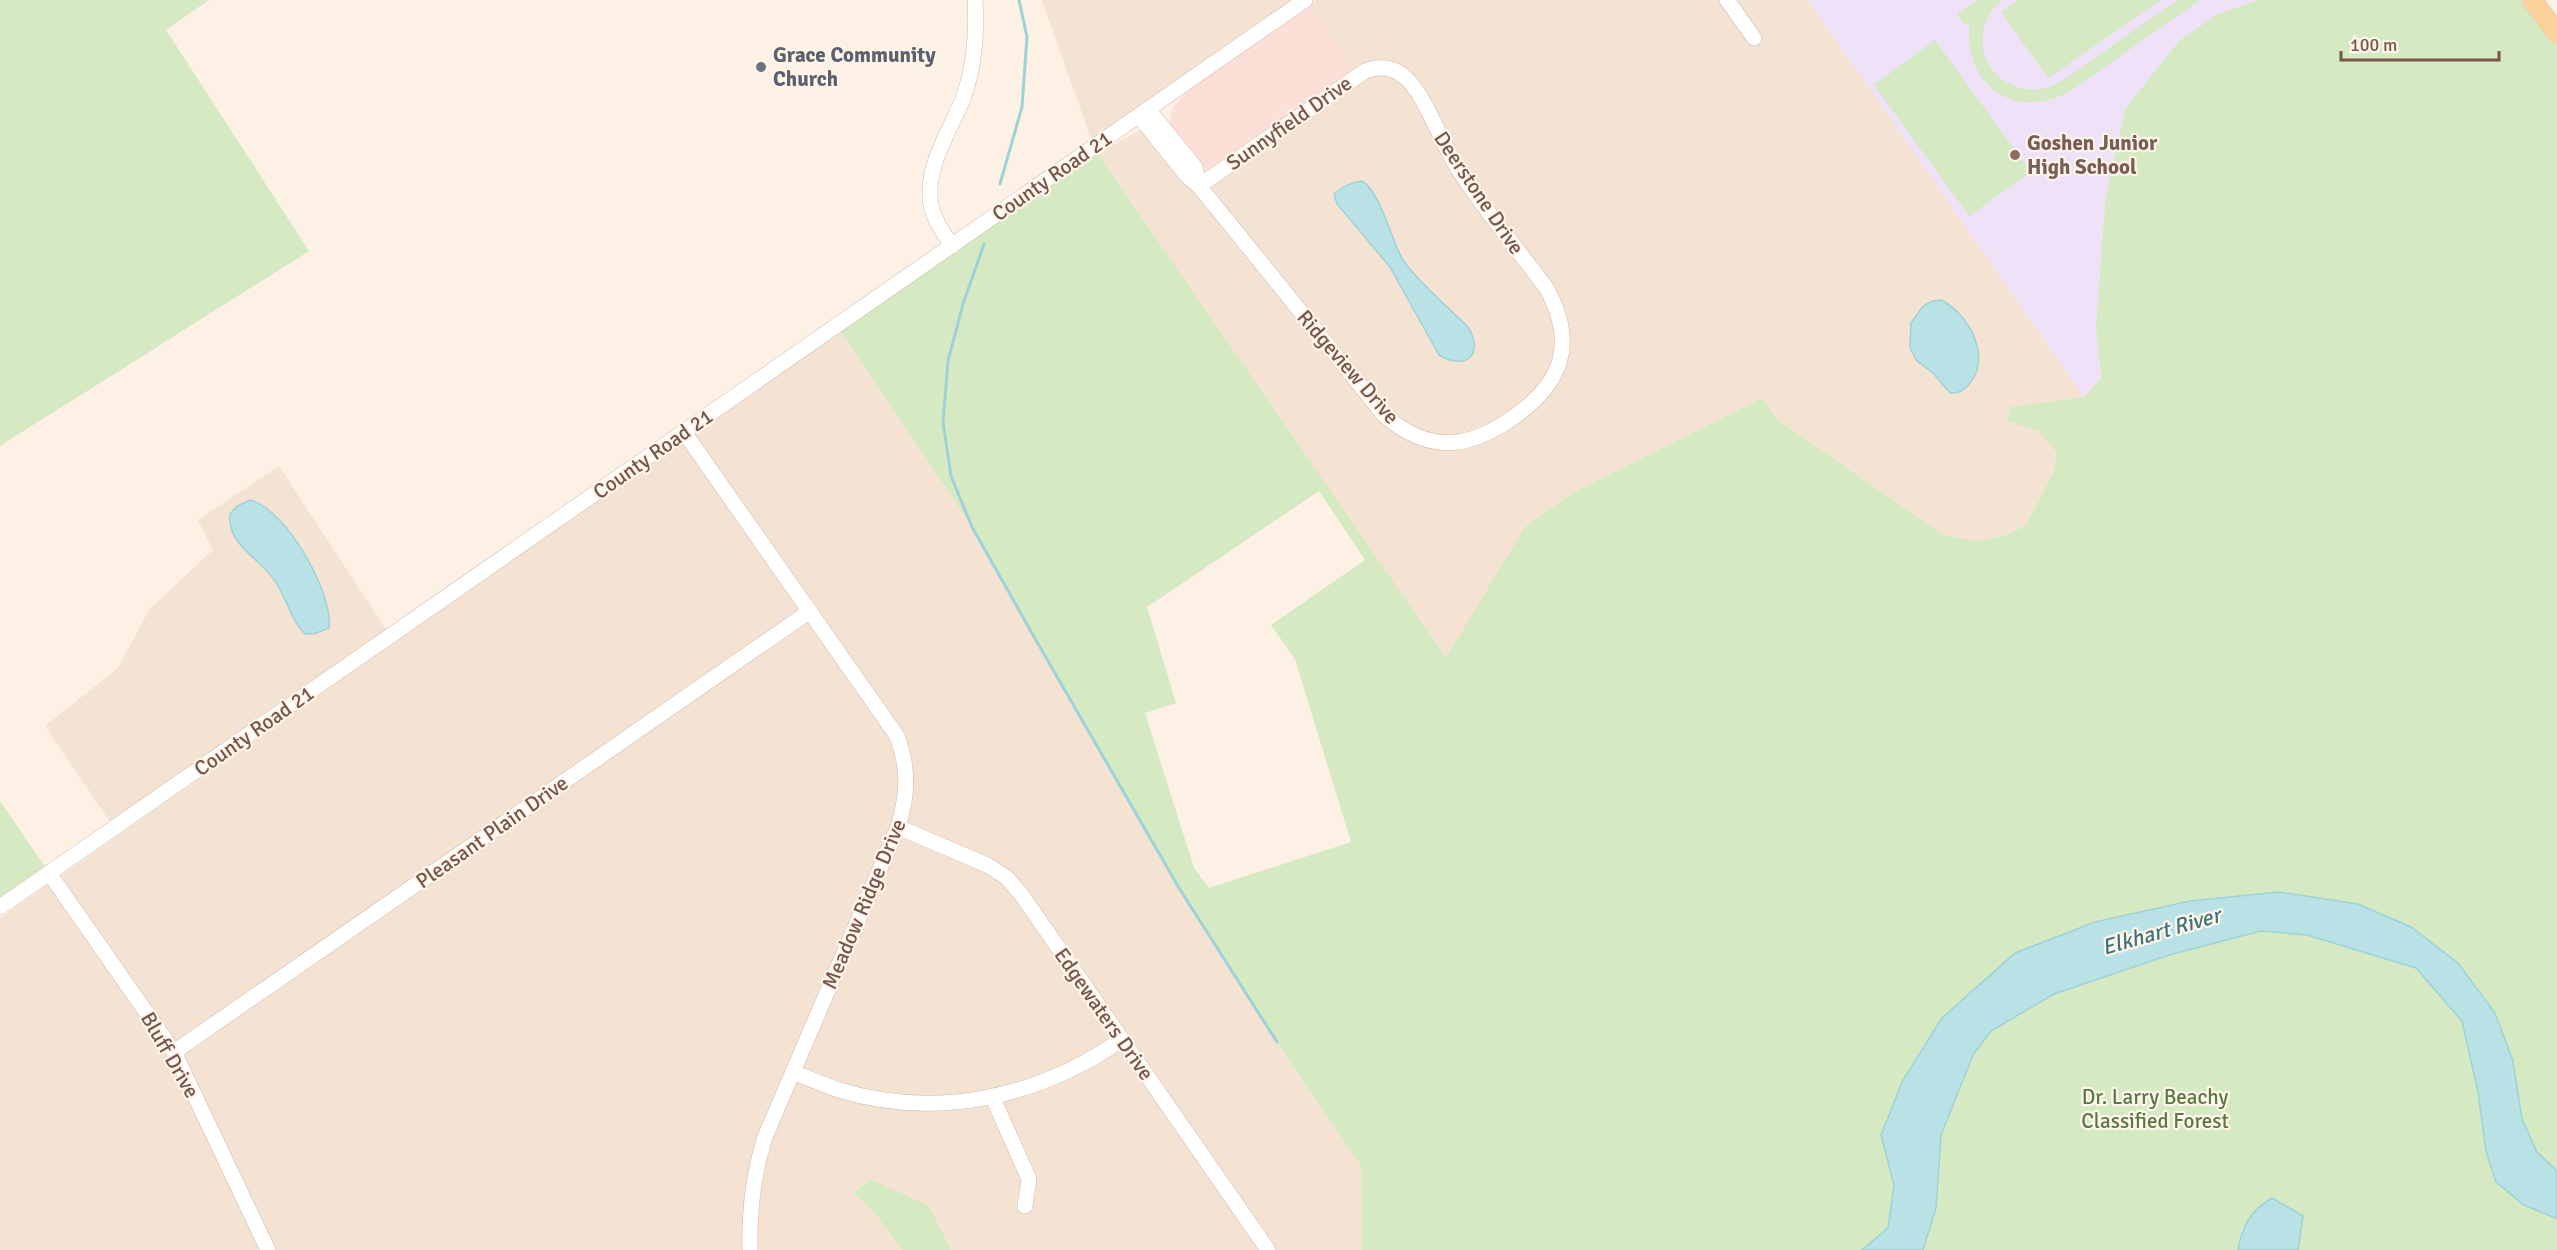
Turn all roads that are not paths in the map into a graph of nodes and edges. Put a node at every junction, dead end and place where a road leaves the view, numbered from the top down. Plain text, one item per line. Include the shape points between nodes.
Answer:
1 (975, 0) edge
2 (1305, 0) edge
3 (1727, 0) edge
4 (2532, 0) edge
5 (2557, 33) edge
6 (1754, 38) dead end
7 (1381, 68) joint
8 (1143, 112) junction
9 (1199, 186) junction
10 (952, 246) junction
11 (1563, 332) joint
12 (684, 432) junction
13 (810, 611) junction
14 (898, 827) junction
15 (49, 873) junction
16 (0, 907) edge
17 (1121, 1040) junction
18 (174, 1052) junction
19 (793, 1072) junction
20 (992, 1096) junction
21 (1025, 1206) dead end
22 (268, 1250) edge
23 (750, 1250) edge
24 (1268, 1250) edge

1 - 10 street via 974,58 931,186 936,220
2 - 8 street, County Road 21
3 - 6 street
4 - 5 main road
7 - 9 street, Sunnyfield Drive via 1354,77
7 - 11 street, Deerstone Drive via 1401,74 1415,89 1466,182 1547,289
8 - 9 street, Ridgeview Drive via 1186,176
8 - 10 street, County Road 21
9 - 11 street, Ridgeview Drive via 1385,416 1410,434 1446,444 1465,442 1493,431 1542,395 1558,366
10 - 12 street, County Road 21
12 - 13 street, Meadow Ridge Drive
12 - 15 street, County Road 21
13 - 14 street, Meadow Ridge Drive via 897,736 904,753 906,795
13 - 18 street, Pleasant Plain Drive
14 - 17 street, Edgewaters Drive via 1006,877 1022,894
14 - 19 street, Meadow Ridge Drive
15 - 16 street, County Road 21
15 - 18 street, Bluff Drive
17 - 20 street via 1090,1061 1046,1082
17 - 24 street, Edgewaters Drive
18 - 22 street, Bluff Drive
19 - 20 street via 840,1090 903,1101 936,1103
19 - 23 street, Meadow Ridge Drive via 756,1166
20 - 21 street via 1029,1179

